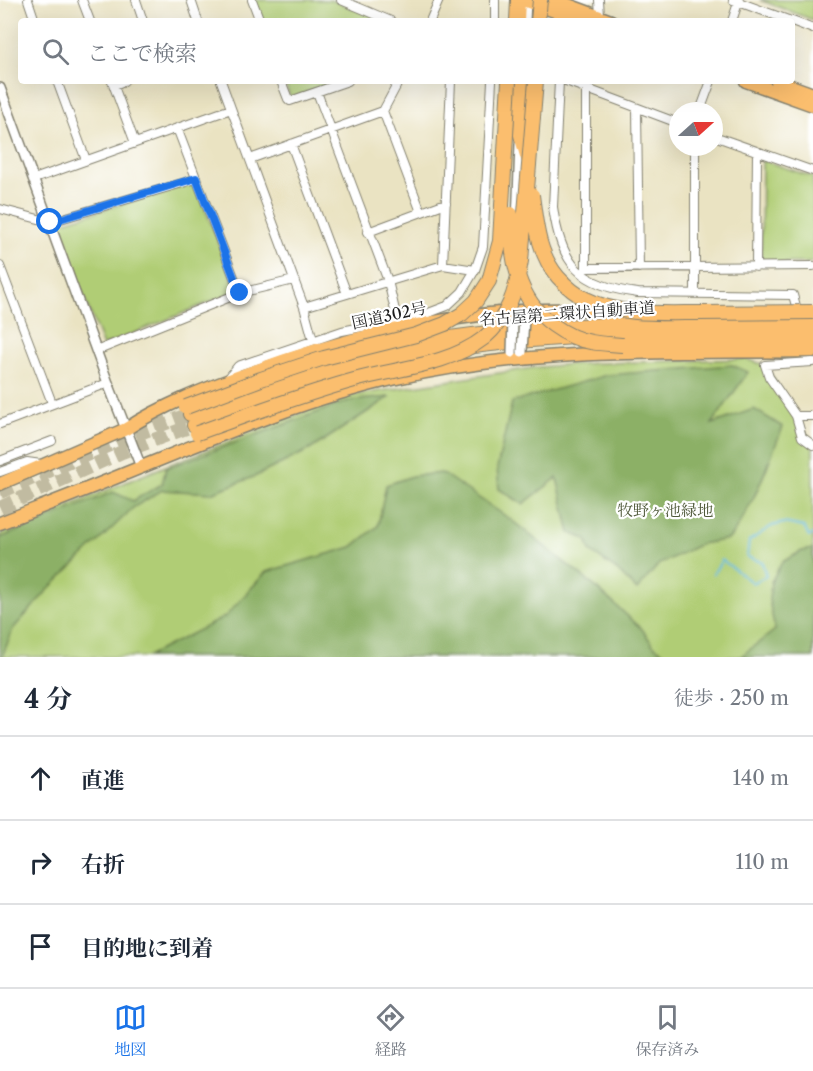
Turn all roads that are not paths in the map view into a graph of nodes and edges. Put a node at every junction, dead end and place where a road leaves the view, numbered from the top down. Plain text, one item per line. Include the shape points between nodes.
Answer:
1 (28, 0) edge
2 (82, 0) edge
3 (136, 0) edge
4 (191, 0) edge
5 (252, 0) edge
6 (341, 0) edge
7 (439, 0) edge
8 (495, 0) edge
9 (599, 0) edge
10 (529, 1) edge
11 (736, 1) edge
12 (559, 7) edge
13 (34, 18) edge
14 (89, 18) edge
15 (143, 18) edge
16 (197, 18) edge
17 (259, 18) edge
18 (382, 18) edge
19 (431, 18) edge
20 (495, 18) edge
21 (519, 18) edge
22 (526, 18) edge
23 (535, 18) edge
24 (579, 18) edge
25 (601, 18) edge
26 (605, 18) edge
27 (733, 18) edge
28 (783, 18) edge
29 (795, 22) edge
30 (813, 29) edge
31 (58, 84) edge
32 (113, 84) edge
33 (222, 84) edge
34 (282, 84) edge
35 (340, 84) edge
36 (397, 84) edge
37 (451, 84) edge
38 (492, 84) edge
39 (509, 84) edge
40 (514, 84) edge
41 (522, 84) edge
42 (522, 84) edge
43 (532, 84) edge
44 (532, 84) edge
45 (541, 84) edge
46 (559, 84) edge
47 (587, 84) edge
48 (710, 84) edge
49 (754, 84) edge
50 (785, 84) edge
51 (0, 88) edge
52 (317, 92) junction
53 (813, 94) edge
54 (703, 102) edge
55 (813, 105) edge
56 (637, 108) junction
57 (231, 109) junction
58 (383, 111) junction
59 (669, 120) edge
60 (177, 128) junction
61 (331, 129) junction
62 (723, 139) edge
63 (135, 143) junction
64 (291, 144) junction
65 (757, 151) junction
66 (695, 156) edge
67 (250, 159) junction
68 (86, 160) junction
69 (528, 166) junction
70 (813, 171) edge
71 (196, 178) junction
72 (34, 179) junction
73 (446, 203) junction
74 (0, 209) edge
75 (421, 212) junction
76 (50, 222) junction
77 (368, 232) junction
78 (443, 265) junction
79 (0, 266) edge
80 (813, 266) edge
81 (695, 267) junction
82 (756, 267) junction
83 (639, 268) junction
84 (475, 270) junction
85 (583, 270) junction
86 (294, 280) junction
87 (388, 281) junction
88 (240, 293) junction
89 (695, 293) junction
90 (347, 294) junction
91 (796, 306) junction
92 (813, 306) edge
93 (304, 307) junction
94 (813, 312) edge
95 (518, 314) junction
96 (397, 319) junction
97 (809, 331) edge
98 (314, 340) junction
99 (96, 351) junction
100 (813, 351) edge
101 (517, 356) junction
102 (813, 362) edge
103 (227, 380) junction
104 (108, 383) junction
105 (52, 403) junction
106 (796, 416) junction
107 (813, 416) edge
108 (192, 420) junction
109 (0, 424) edge
110 (126, 429) junction
111 (52, 441) dead end
112 (813, 445) edge
113 (0, 461) edge
114 (46, 464) junction
115 (141, 467) junction
116 (0, 472) edge
117 (0, 484) edge
118 (0, 523) edge

1 - 13 street
2 - 14 street
3 - 15 street
4 - 16 street
5 - 17 street
6 - 18 street
7 - 19 street
8 - 20 street
9 - 26 street
10 - 12 main road
10 - 21 highway
10 - 22 street
10 - 23 highway, bridge
11 - 27 street
11 - 28 street
12 - 24 main road
12 - 25 main road
29 - 30 street
31 - 68 street
32 - 63 street
33 - 57 street
34 - 52 street via 290,101
35 - 52 street
36 - 58 street
37 - 73 street
38 - 84 street via 485,228
39 - 108 highway, bridge via 500,241 489,281 476,301 445,324 416,335 261,379
40 - 97 highway, bridge via 510,226 513,260 517,278 533,308 544,319 589,342 623,345
41 - 69 highway via 521,135
42 - 95 street
43 - 69 highway, bridge via 533,128
44 - 95 street
45 - 69 highway, bridge via 539,125
46 - 85 street via 555,226 566,257
47 - 56 street
47 - 85 street
48 - 54 street
49 - 55 main road
50 - 53 main road
51 - 72 street
52 - 61 street
56 - 59 street
56 - 83 street
57 - 60 street
57 - 67 street
58 - 61 street
58 - 75 street
60 - 63 street
60 - 71 street
61 - 64 street
61 - 77 street
62 - 65 street
63 - 68 street
64 - 67 street
64 - 90 street
65 - 70 street
65 - 82 street
66 - 81 street
67 - 86 street
68 - 72 street
69 - 94 highway, bridge via 538,240 546,259 557,276 587,300 647,313
69 - 108 highway, bridge via 517,284 510,304 484,337 442,358
71 - 76 street
71 - 88 street
72 - 76 street
73 - 75 street
73 - 78 street
74 - 76 street
75 - 77 street
76 - 99 street
77 - 87 street
78 - 84 street
78 - 87 street
79 - 105 street
80 - 82 street
81 - 82 street
81 - 83 street
81 - 89 street
83 - 85 street
84 - 96 street via 462,292 447,306
85 - 89 street via 606,287 622,291
86 - 88 street
86 - 93 street
87 - 90 street
87 - 96 street
88 - 99 street
89 - 91 street via 793,295
90 - 93 street
91 - 92 main road, 国道302号
91 - 95 main road, 国道302号
93 - 98 street
95 - 101 street, bridge
95 - 103 main road, 国道302号 via 428,323 361,337
96 - 98 street
97 - 108 highway, 名古屋第二環状自動車道 via 600,324 471,335 380,352 287,380
98 - 103 street via 238,366
99 - 104 street
100 - 101 main road
101 - 115 main road via 338,393 201,441
102 - 106 street via 765,365
103 - 110 main road, 国道302号
104 - 105 street
104 - 110 street
105 - 109 street
106 - 107 street
106 - 112 street via 802,437
110 - 114 main road, 国道302号
110 - 115 street
111 - 113 street
114 - 116 street via 27,462
114 - 117 main road, 国道302号
115 - 118 main road

